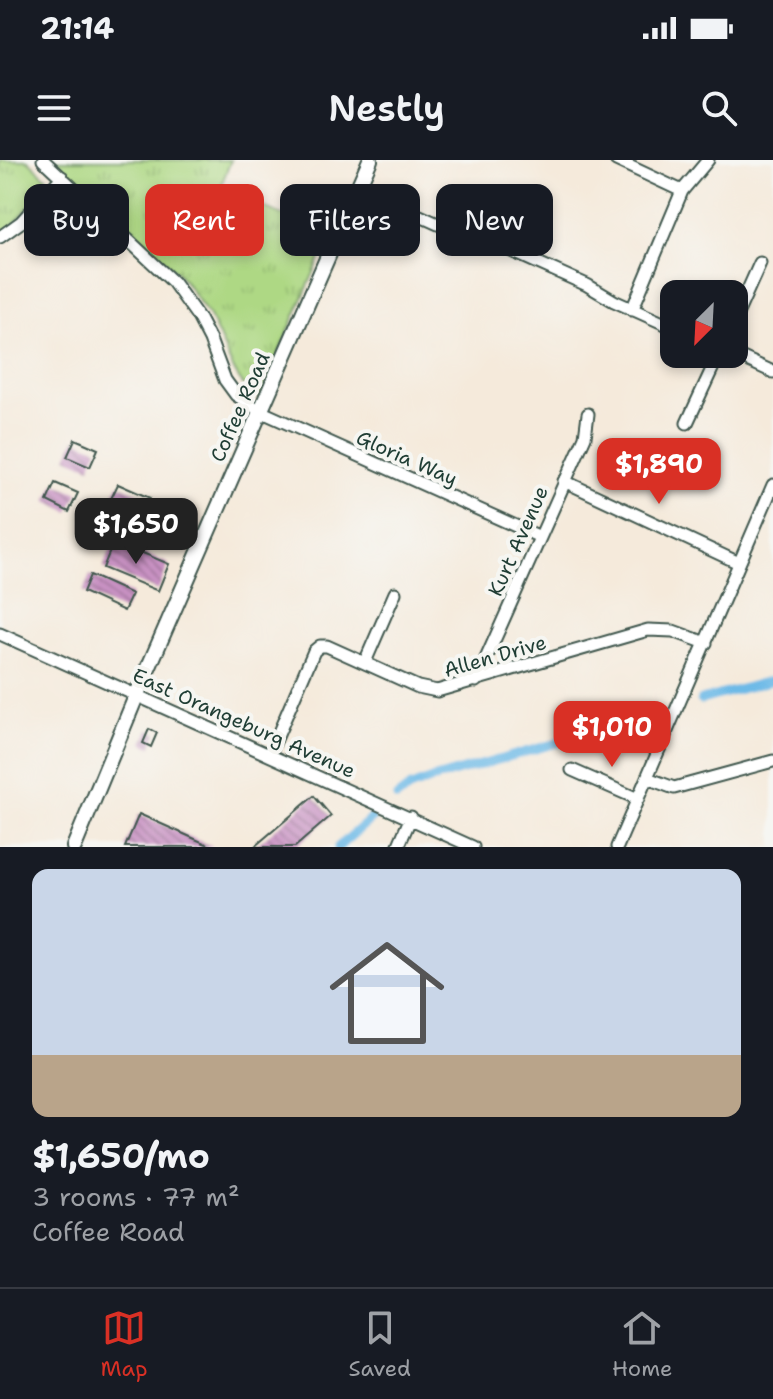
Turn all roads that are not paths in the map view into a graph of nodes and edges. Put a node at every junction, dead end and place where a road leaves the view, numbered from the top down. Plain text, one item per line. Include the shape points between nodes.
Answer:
1 (43, 160) edge
2 (370, 160) edge
3 (616, 160) edge
4 (708, 160) edge
5 (62, 177) junction
6 (360, 184) edge
7 (682, 191) junction
8 (420, 216) edge
9 (0, 237) edge
10 (328, 256) edge
11 (760, 263) dead end
12 (748, 290) edge
13 (632, 310) junction
14 (660, 322) edge
15 (748, 360) edge
16 (713, 368) edge
17 (773, 372) edge
18 (260, 411) junction
19 (588, 414) dead end
20 (687, 423) dead end
21 (564, 481) junction
22 (772, 488) edge
23 (540, 537) junction
24 (739, 563) junction
25 (395, 593) dead end
26 (0, 634) edge
27 (706, 643) junction
28 (365, 662) junction
29 (476, 681) junction
30 (137, 694) junction
31 (270, 753) junction
32 (773, 761) edge
33 (572, 770) dead end
34 (647, 778) junction
35 (638, 799) junction
36 (411, 817) junction
37 (74, 847) edge
38 (398, 847) edge
39 (473, 847) edge
40 (617, 847) edge

1 - 5 street, Gloria Way
2 - 6 main road, Coffee Road
3 - 7 street
4 - 7 street
5 - 9 street
5 - 18 street, Gloria Way via 173,282 204,328 225,380
7 - 13 street
8 - 13 street via 489,241
10 - 18 main road, Coffee Road
11 - 12 street
13 - 14 street
15 - 17 street
16 - 20 street
18 - 23 street, Gloria Way
18 - 30 main road, Coffee Road
19 - 21 street, Kurt Avenue via 585,437
21 - 23 street, Kurt Avenue
21 - 24 street
22 - 24 street
23 - 29 street, Kurt Avenue
24 - 27 street
25 - 28 street
26 - 30 street, East Orangeburg Avenue
27 - 29 street, Allen Drive via 673,631 648,630
27 - 34 street
28 - 29 street, Allen Drive via 426,690
28 - 31 street, Allen Drive via 320,646
30 - 31 street, East Orangeburg Avenue
30 - 37 main road, Coffee Road
31 - 36 street, East Orangeburg Avenue
32 - 34 street via 674,788
33 - 35 street
34 - 35 street
35 - 40 street
36 - 38 street
36 - 39 street, East Orangeburg Avenue

